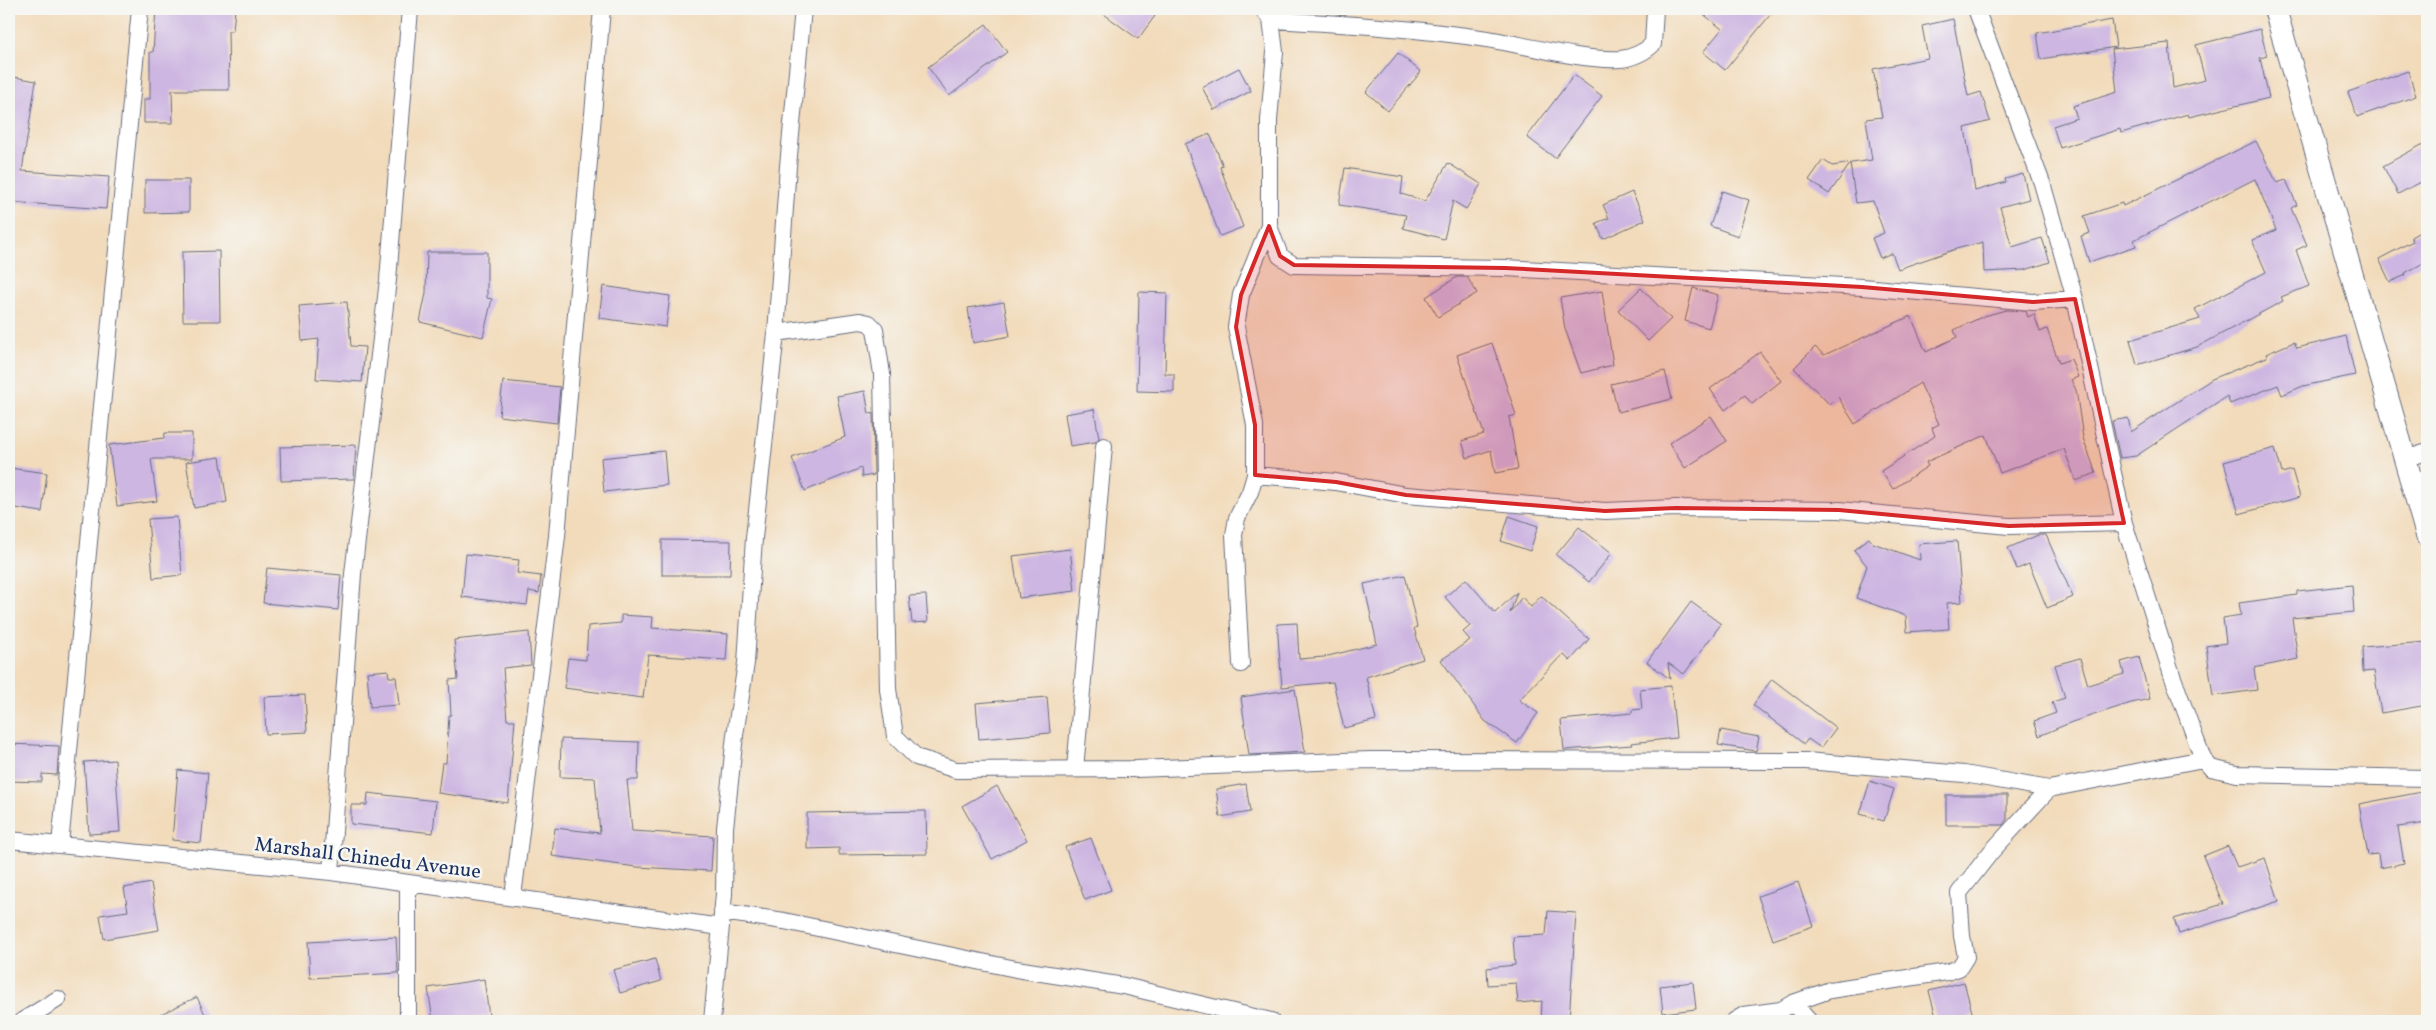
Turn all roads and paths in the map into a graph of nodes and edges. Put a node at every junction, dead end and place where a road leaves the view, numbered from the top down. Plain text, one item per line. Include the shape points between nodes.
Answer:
1 (140, 9) edge
2 (410, 9) edge
3 (602, 9) edge
4 (803, 9) edge
5 (1655, 9) edge
6 (1976, 9) edge
7 (2275, 9) edge
8 (1267, 14) edge
9 (1269, 226) junction
10 (2075, 299) junction
11 (776, 333) junction
12 (1104, 446) dead end
13 (2427, 452) edge
14 (2405, 458) junction
15 (1255, 475) junction
16 (2124, 523) junction
17 (2427, 535) edge
18 (1241, 664) dead end
19 (2203, 759) junction
20 (1075, 769) junction
21 (2427, 778) edge
22 (2049, 789) junction
23 (9, 840) edge
24 (60, 845) junction
25 (331, 872) junction
26 (408, 883) junction
27 (513, 897) junction
28 (721, 919) junction
29 (58, 999) dead end
30 (1794, 1003) junction
31 (22, 1021) edge
32 (408, 1021) edge
33 (712, 1021) edge
34 (1271, 1021) edge
35 (1734, 1021) edge
36 (1809, 1021) edge

1 - 24 street
2 - 25 street via 388,280 353,574
3 - 27 street via 557,536
4 - 11 street
5 - 8 street via 1653,44 1646,51 1620,59 1581,56 1476,38
6 - 10 street via 2042,183
7 - 14 street
8 - 9 street via 1275,52 1270,120
9 - 10 street via 1280,256 1294,265 1505,268 1862,287 2033,302
9 - 15 street via 1241,294 1236,327 1255,425
10 - 16 street
11 - 20 street via 860,320 875,329 882,374 888,690 895,736 916,757 956,770
11 - 28 street via 754,538 746,663 725,828
12 - 20 street
13 - 14 street
14 - 17 street
15 - 16 street via 1336,482 1406,495 1605,511 1676,508 1839,510 2009,526
15 - 18 street via 1237,518 1234,535
16 - 19 street
19 - 21 street via 2211,768 2237,774
19 - 22 street
20 - 22 street via 1370,760 1806,761 1964,774
22 - 30 street via 1991,852 1959,893 1966,957 1959,968 1830,990
23 - 24 street, Marshall Chinedu Avenue
24 - 25 street, Marshall Chinedu Avenue
25 - 26 street, Marshall Chinedu Avenue
26 - 27 street, Marshall Chinedu Avenue
26 - 32 street
27 - 28 street, Marshall Chinedu Avenue
28 - 33 street
28 - 34 street, Marshall Chinedu Avenue via 784,921 1016,969 1124,986
29 - 31 street
30 - 35 street via 1782,1010 1744,1015
30 - 36 street

